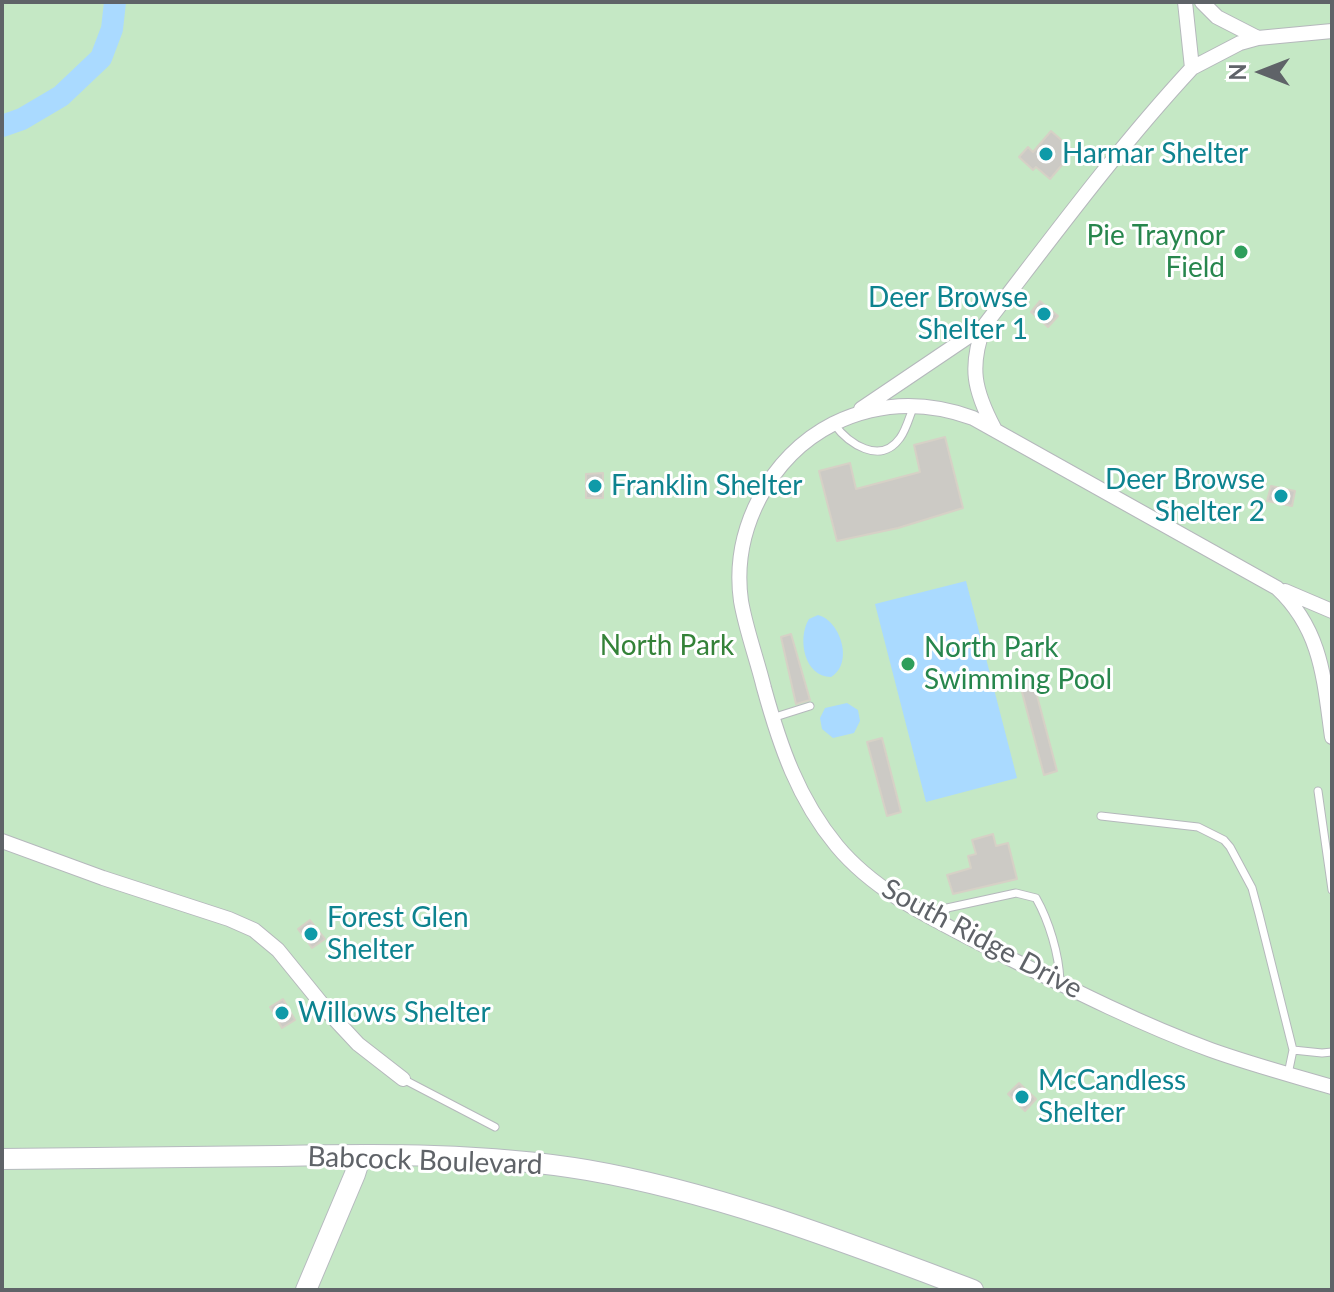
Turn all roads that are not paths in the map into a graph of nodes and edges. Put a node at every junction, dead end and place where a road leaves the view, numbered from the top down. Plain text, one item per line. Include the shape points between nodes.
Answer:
1 (1185, 2) edge
2 (1202, 2) edge
3 (1332, 31) edge
4 (1258, 38) junction
5 (1192, 68) junction
6 (984, 326) junction
7 (914, 406) junction
8 (849, 417) junction
9 (834, 424) junction
10 (994, 428) junction
11 (1277, 588) junction
12 (1332, 611) edge
13 (1332, 661) edge
14 (1324, 679) junction
15 (810, 706) dead end
16 (772, 718) junction
17 (1332, 737) edge
18 (1318, 791) dead end
19 (1101, 816) dead end
20 (2, 841) edge
21 (1332, 890) edge
22 (939, 922) junction
23 (1060, 983) junction
24 (1293, 1050) junction
25 (1332, 1052) edge
26 (1288, 1074) junction
27 (403, 1079) joint
28 (1332, 1087) edge
29 (495, 1127) dead end
30 (361, 1155) junction
31 (2, 1159) edge
32 (306, 1290) edge
33 (973, 1290) edge

1 - 5 street
2 - 4 street via 1217,17
3 - 4 street, South Ridge Drive
4 - 5 street, South Ridge Drive
5 - 6 street, South Ridge Drive
6 - 8 street, South Ridge Drive
6 - 10 street, South Ridge Drive via 974,376
7 - 8 street, South Ridge Drive
7 - 9 lane via 901,437 880,450 858,447
7 - 10 street, South Ridge Drive via 955,412
8 - 9 street, South Ridge Drive
9 - 16 street, South Ridge Drive via 780,466 755,506 746,534 741,601
10 - 11 street, South Ridge Drive
11 - 12 street, South Ridge Drive
11 - 14 street, South Ridge Drive via 1310,629
13 - 14 street
14 - 17 street, South Ridge Drive
15 - 16 lane
16 - 22 street, South Ridge Drive via 794,779 838,847 872,880
18 - 21 lane
19 - 24 lane via 1198,827 1230,847 1252,888
20 - 27 street via 254,930 278,950 358,1044
22 - 23 street, South Ridge Drive
22 - 23 lane via 947,908 1016,893 1036,898
23 - 26 street, South Ridge Drive via 1210,1049
24 - 25 lane
24 - 26 lane
26 - 28 street, South Ridge Drive
27 - 29 lane
30 - 31 main road, Babcock Boulevard
30 - 32 main road
30 - 33 main road, Babcock Boulevard via 478,1157 635,1179 765,1215

